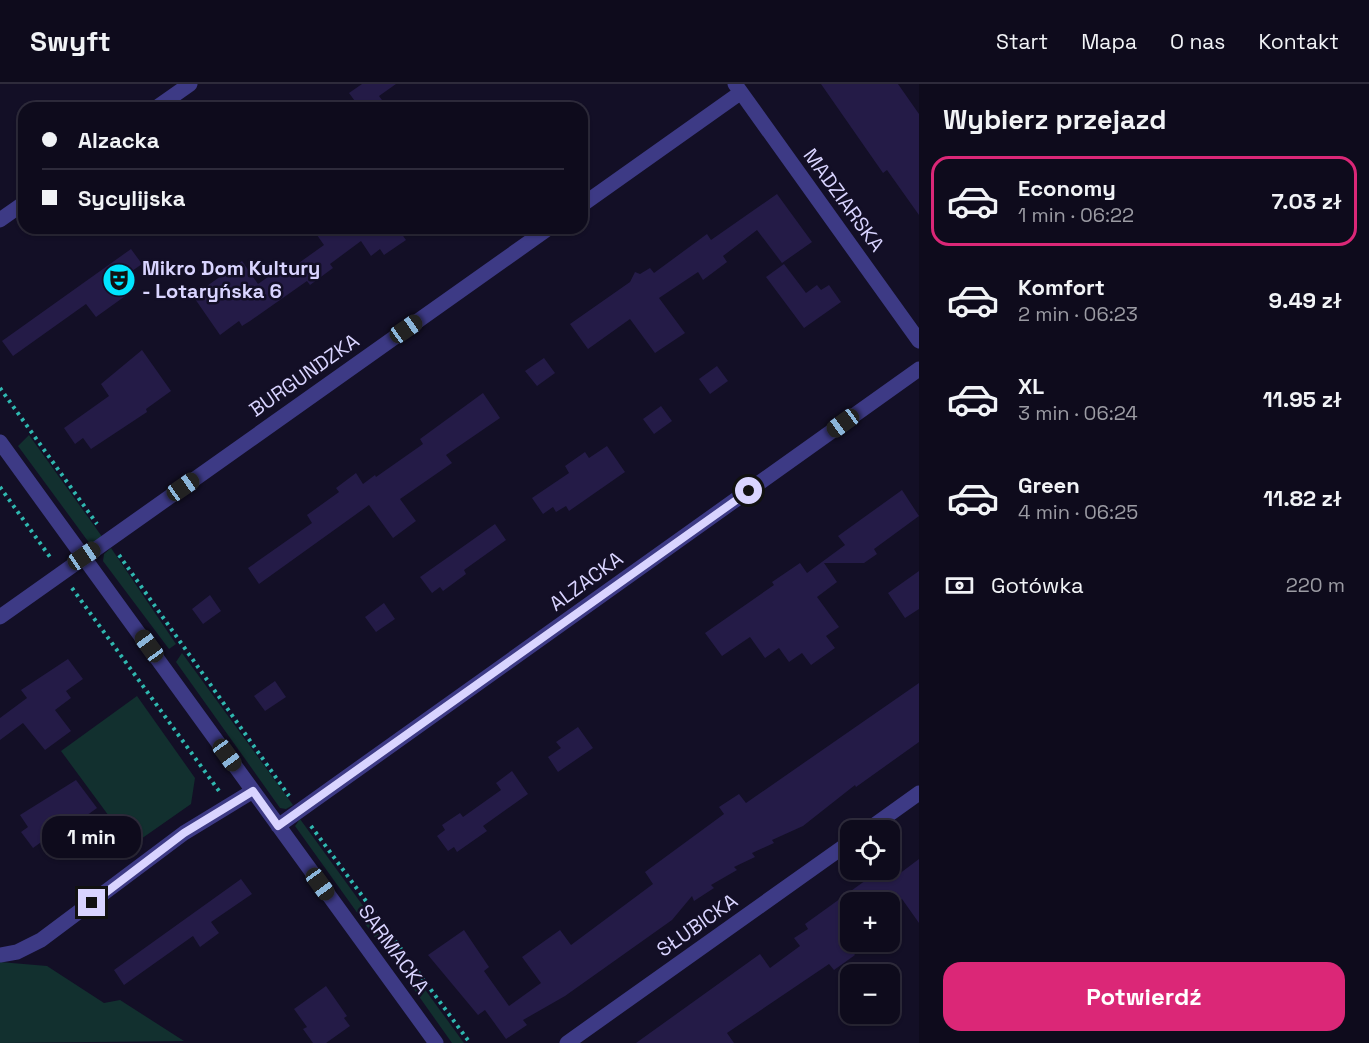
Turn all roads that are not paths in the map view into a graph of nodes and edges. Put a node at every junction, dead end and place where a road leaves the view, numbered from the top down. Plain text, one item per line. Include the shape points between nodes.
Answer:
1 (190, 84) edge
2 (738, 88) edge
3 (164, 102) edge
4 (588, 200) edge
5 (18, 207) edge
6 (0, 220) edge
7 (541, 234) edge
8 (919, 341) edge
9 (919, 369) edge
10 (0, 442) edge
11 (84, 556) junction
12 (0, 617) edge
13 (253, 791) junction
14 (919, 793) edge
15 (881, 820) edge
16 (278, 826) junction
17 (840, 849) edge
18 (0, 955) edge
19 (436, 1043) edge
20 (567, 1043) edge

1 - 3 street
2 - 4 street
2 - 8 street, MADZIARSKA
5 - 6 street
7 - 11 street, BURGUNDZKA
9 - 16 street, ALZACKA
10 - 11 street, SARMACKA
11 - 12 street, BURGUNDZKA
11 - 13 street, SARMACKA
13 - 16 street, SARMACKA
13 - 18 street via 184,833 41,940
14 - 15 street
16 - 19 street, SARMACKA
17 - 20 street, SŁUBICKA

